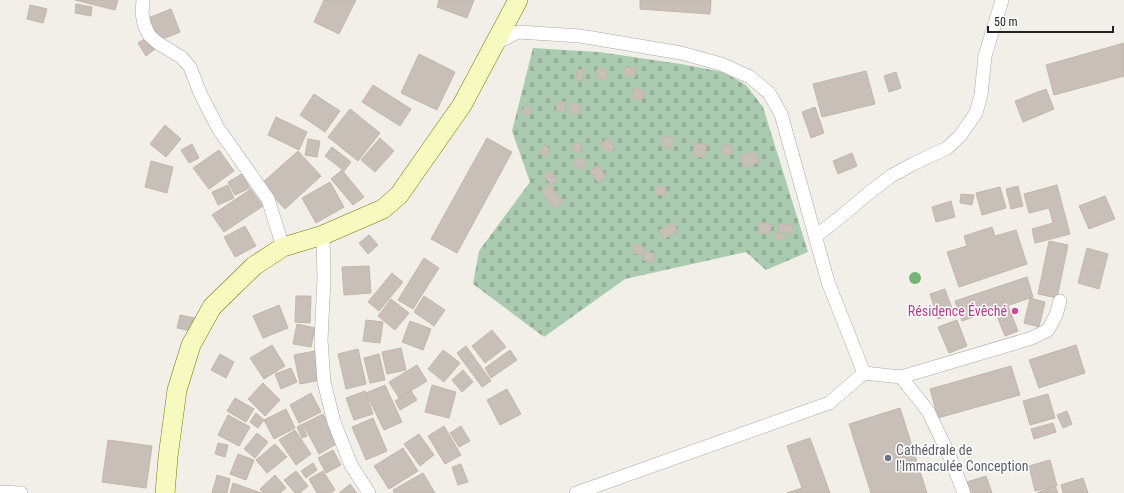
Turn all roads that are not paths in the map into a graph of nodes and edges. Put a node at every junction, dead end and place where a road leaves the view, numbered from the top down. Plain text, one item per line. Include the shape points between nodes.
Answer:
1 (143, 0) edge
2 (518, 0) edge
3 (1002, 0) edge
4 (493, 45) junction
5 (322, 234) junction
6 (816, 236) junction
7 (283, 247) junction
8 (1060, 301) dead end
9 (864, 373) junction
10 (901, 377) junction
11 (0, 492) edge
12 (579, 492) edge
13 (21, 493) edge
14 (165, 493) edge
15 (369, 493) edge
16 (964, 493) edge

1 - 7 street via 143,19 149,35 181,57 190,67 218,128 268,199
2 - 4 street
3 - 6 street via 985,56 981,96 976,113 960,136 947,148 891,176
4 - 5 street via 462,105 399,195 383,209
4 - 6 street via 518,32 580,36 681,53 721,64 750,77 769,93 781,114
5 - 7 street
5 - 15 street via 324,382 334,422 351,465
6 - 9 street via 828,282
7 - 14 street via 254,266 212,307 191,345 177,390
8 - 10 street via 1048,330 1032,338
9 - 10 street
9 - 12 street via 829,402
10 - 16 street via 928,411
11 - 13 street

